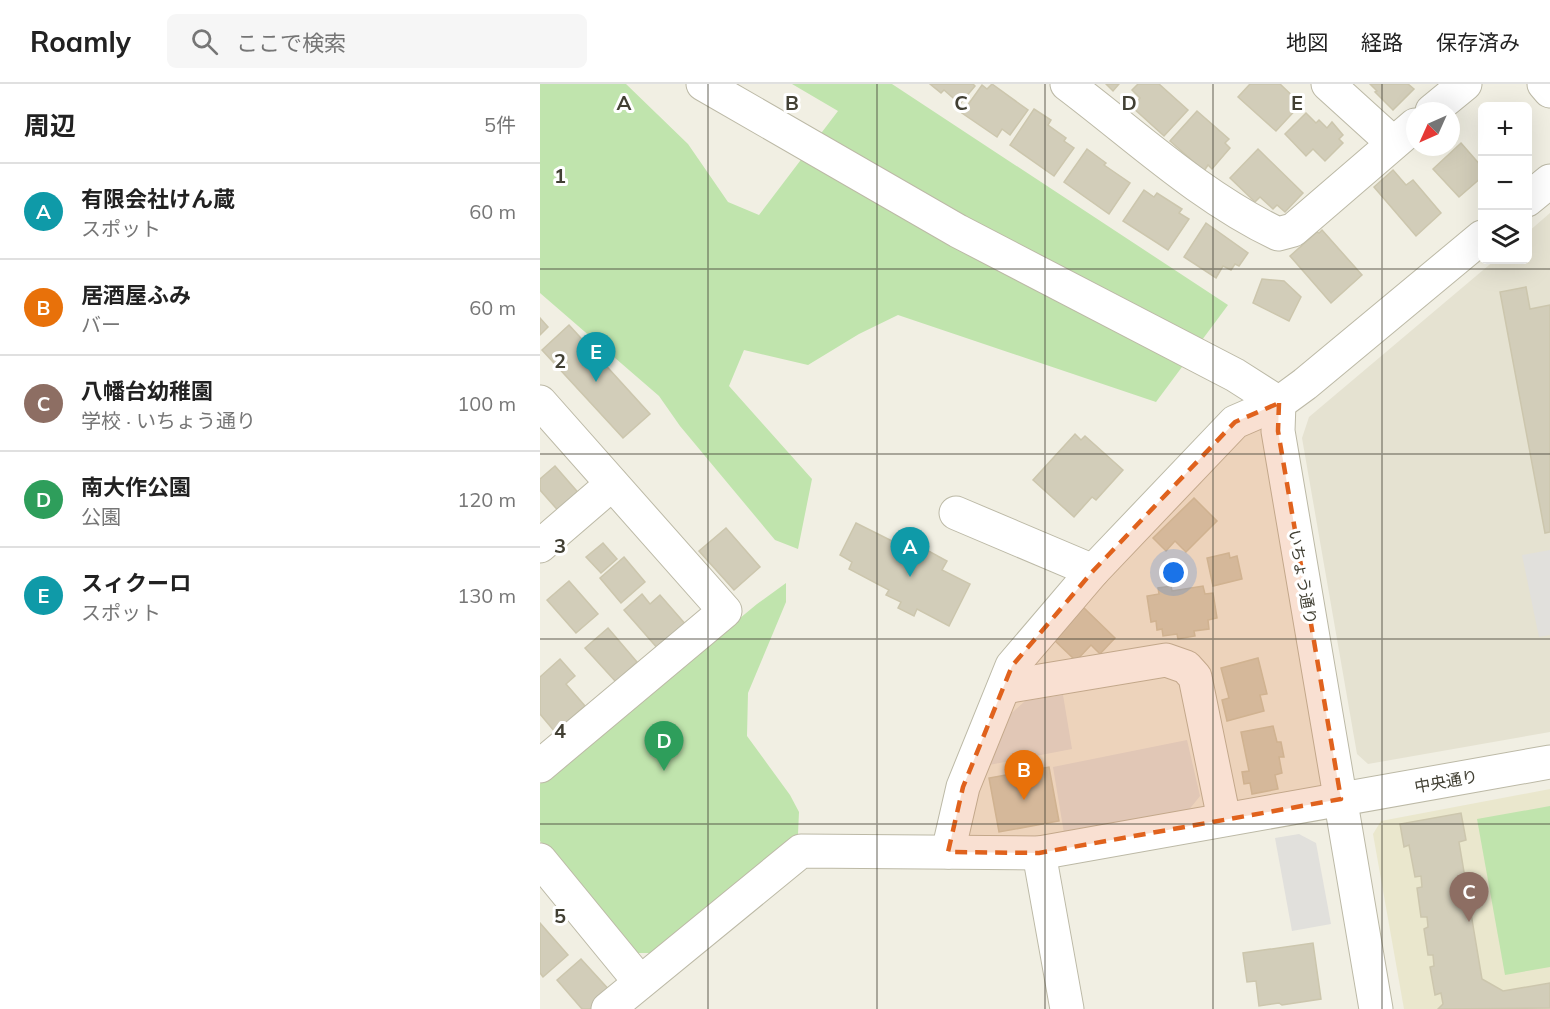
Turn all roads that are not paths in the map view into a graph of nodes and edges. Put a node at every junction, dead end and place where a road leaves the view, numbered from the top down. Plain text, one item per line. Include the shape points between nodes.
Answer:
1 (703, 84) edge
2 (1067, 84) edge
3 (1328, 84) edge
4 (1465, 84) edge
5 (1544, 84) edge
6 (1550, 91) edge
7 (1443, 102) edge
8 (1404, 134) edge
9 (1550, 181) edge
10 (1532, 196) edge
11 (1478, 240) edge
12 (540, 402) edge
13 (1279, 403) junction
14 (612, 484) junction
15 (956, 513) dead end
16 (540, 546) edge
17 (1092, 571) junction
18 (1004, 687) junction
19 (1550, 762) edge
20 (540, 766) edge
21 (1341, 799) junction
22 (1224, 819) junction
23 (948, 852) junction
24 (1039, 853) junction
25 (540, 860) edge
26 (640, 982) junction
27 (608, 1009) edge
28 (1066, 1009) edge
29 (1376, 1009) edge

1 - 13 street via 958,231 1235,375
2 - 8 street via 1172,169 1278,234 1293,230
3 - 8 street
4 - 7 street
5 - 6 street
9 - 10 street
11 - 13 street
12 - 14 street
13 - 17 street via 1235,422
13 - 21 street, いちょう通り via 1278,431
14 - 16 street
14 - 20 street via 725,611
15 - 17 street
17 - 18 street via 1012,666
18 - 22 street via 1166,660 1186,667 1195,677
18 - 23 street via 963,787
19 - 21 street, 中央通り
21 - 22 street, 中央通り
21 - 29 street, いちょう通り
22 - 24 street, 中央通り
23 - 24 street, 中央通り
23 - 26 street, 中央通り via 801,851
24 - 28 street
25 - 26 street
26 - 27 street, 中央通り

